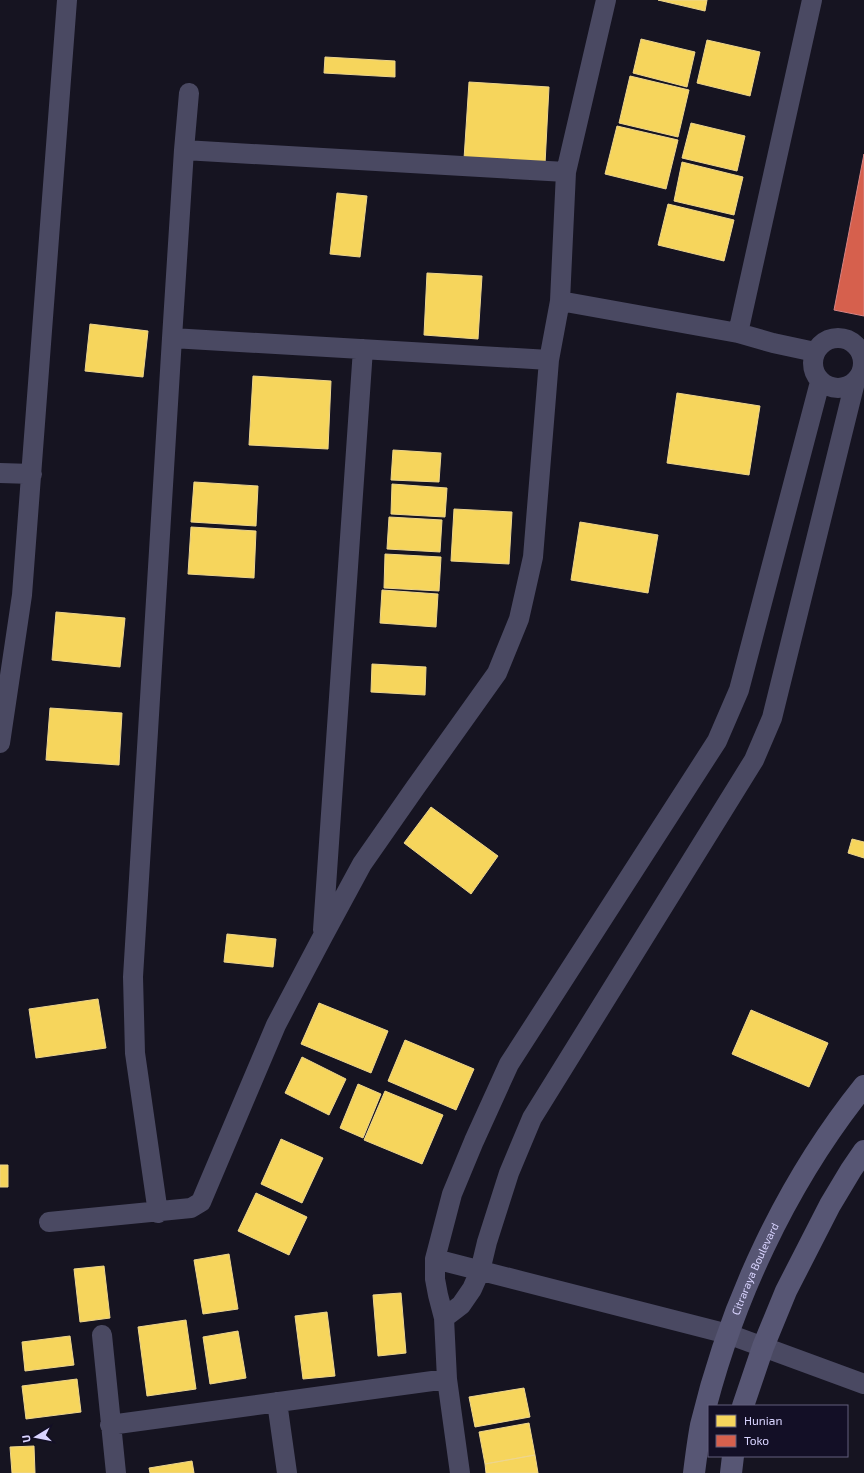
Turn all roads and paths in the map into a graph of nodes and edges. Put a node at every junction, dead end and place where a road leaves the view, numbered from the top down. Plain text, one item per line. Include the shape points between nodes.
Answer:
1 (67, 0) edge
2 (606, 0) edge
3 (812, 0) edge
4 (190, 93) dead end
5 (184, 150) junction
6 (566, 172) junction
7 (560, 301) junction
8 (738, 333) junction
9 (172, 338) junction
10 (363, 349) junction
11 (815, 352) junction
12 (549, 360) junction
13 (861, 370) edge
14 (820, 382) junction
15 (0, 473) edge
16 (32, 474) junction
17 (0, 743) edge
18 (322, 936) junction
19 (864, 1086) edge
20 (864, 1151) edge
21 (158, 1213) junction
22 (49, 1222) dead end
23 (435, 1259) junction
24 (480, 1271) junction
25 (444, 1318) junction
26 (728, 1334) junction
27 (102, 1335) dead end
28 (763, 1347) junction
29 (447, 1378) junction
30 (864, 1384) edge
31 (277, 1402) junction
32 (743, 1405) edge
33 (110, 1425) junction
34 (733, 1457) edge
35 (116, 1473) edge
36 (287, 1473) edge
37 (460, 1473) edge
38 (694, 1473) edge
39 (731, 1473) edge

1 - 16 street
2 - 6 street
3 - 8 street
4 - 5 street
5 - 6 street
5 - 9 street
6 - 7 street
7 - 8 street
7 - 12 street
8 - 11 street
9 - 10 street
9 - 21 street via 133,977 135,1053
10 - 12 street
10 - 18 street
11 - 13 street via 829,339 849,340 862,355
11 - 14 street via 813,362
12 - 18 street via 533,557 520,619 497,673 362,864
13 - 14 street via 847,387 838,389
13 - 24 street via 772,718 754,760 532,1118 509,1173
14 - 23 street via 739,690 718,741 509,1064 452,1194
15 - 16 street
16 - 17 street via 22,595
18 - 21 street via 276,1025 201,1202 191,1208
19 - 26 main road, Citraraya Boulevard via 797,1185 768,1238
20 - 28 main road via 830,1205 786,1291
21 - 22 street
23 - 24 street
23 - 25 street via 435,1280
24 - 25 street via 461,1305
24 - 26 street
25 - 29 street
26 - 28 street
26 - 38 main road, Citraraya Boulevard via 701,1426
27 - 33 street
28 - 30 street
28 - 32 main road
29 - 31 street
29 - 37 street
31 - 33 street
31 - 36 street
33 - 35 street
34 - 39 main road

